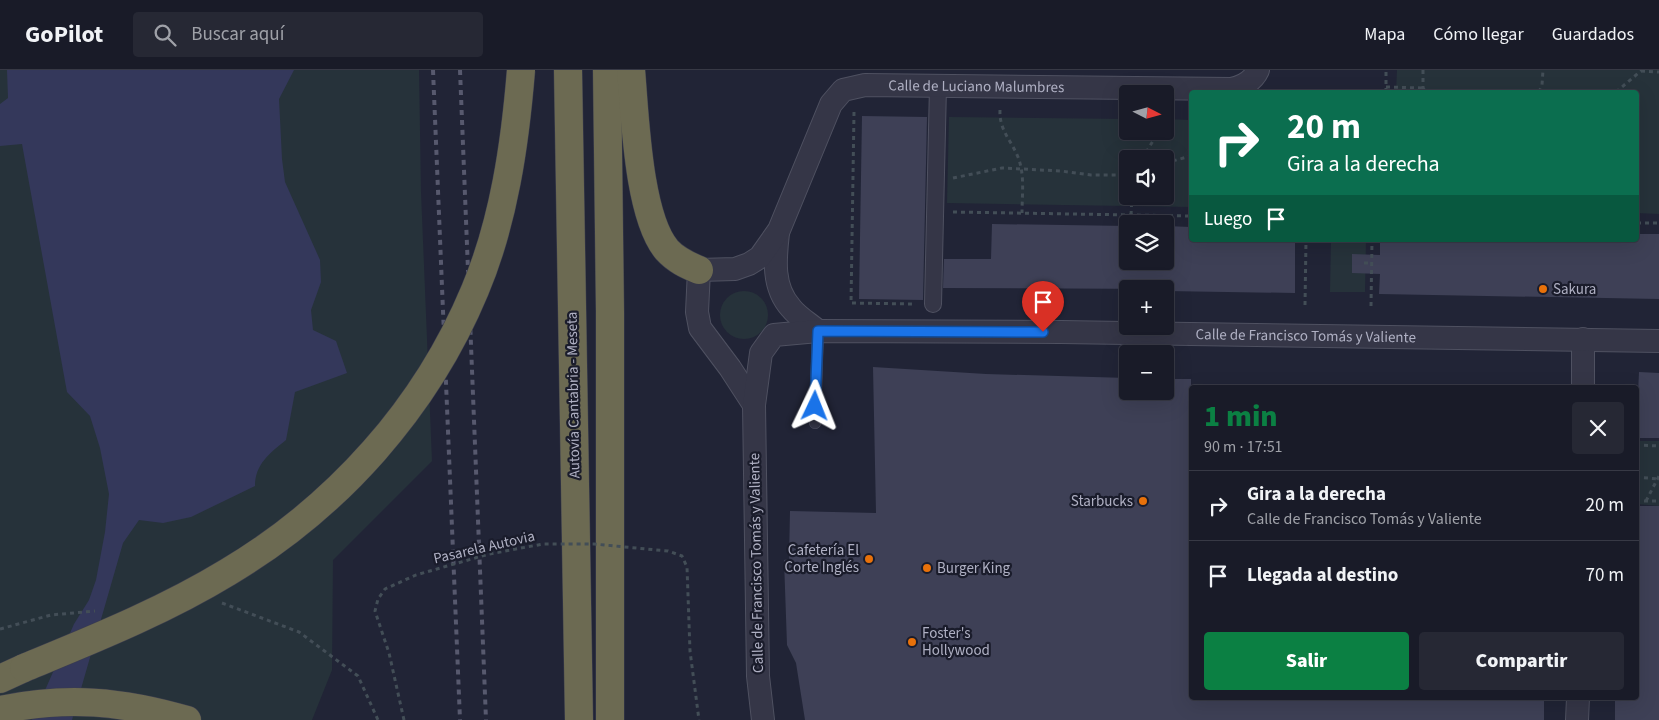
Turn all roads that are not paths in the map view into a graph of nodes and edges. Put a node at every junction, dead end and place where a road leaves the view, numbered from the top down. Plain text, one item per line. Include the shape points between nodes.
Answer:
1 (521, 70) edge
2 (568, 70) edge
3 (607, 70) edge
4 (631, 70) edge
5 (1258, 70) edge
6 (938, 86) junction
7 (779, 230) junction
8 (699, 270) junction
9 (933, 304) road end
10 (610, 312) junction
11 (818, 331) junction
12 (1583, 339) junction
13 (1659, 341) edge
14 (1583, 385) edge
15 (754, 405) junction
16 (815, 423) dead end
17 (12, 674) edge
18 (1578, 700) edge
19 (12, 707) edge
20 (187, 720) edge
21 (579, 720) edge
22 (610, 720) edge
23 (630, 720) edge
24 (764, 720) edge
25 (1577, 720) edge

1 - 17 highway, bridge via 504,196 475,290 430,376 374,452 334,494 304,519 228,573 155,612
2 - 21 highway, Autovía Cantabria - Meseta
3 - 10 highway
4 - 8 highway via 640,163 652,221 666,249 684,264
5 - 6 street, Calle de Luciano Malumbres via 1252,79 1231,89
6 - 7 street, Calle de Luciano Malumbres via 854,86 836,96
6 - 9 street
7 - 8 street, Calle de Luciano Malumbres via 760,257 749,264
7 - 11 street, Calle de Luciano Malumbres via 774,262 778,286 790,308
8 - 15 street via 697,312 700,328
10 - 22 highway
10 - 23 highway
11 - 12 street, Calle de Francisco Tomás y Valiente
11 - 15 street, Calle de Francisco Tomás y Valiente via 774,335 767,342 761,353
11 - 16 lane
12 - 13 street, Calle de Francisco Tomás y Valiente
12 - 14 street
15 - 24 street, Calle de Francisco Tomás y Valiente via 758,676
18 - 25 street
19 - 20 highway via 54,701 93,701

